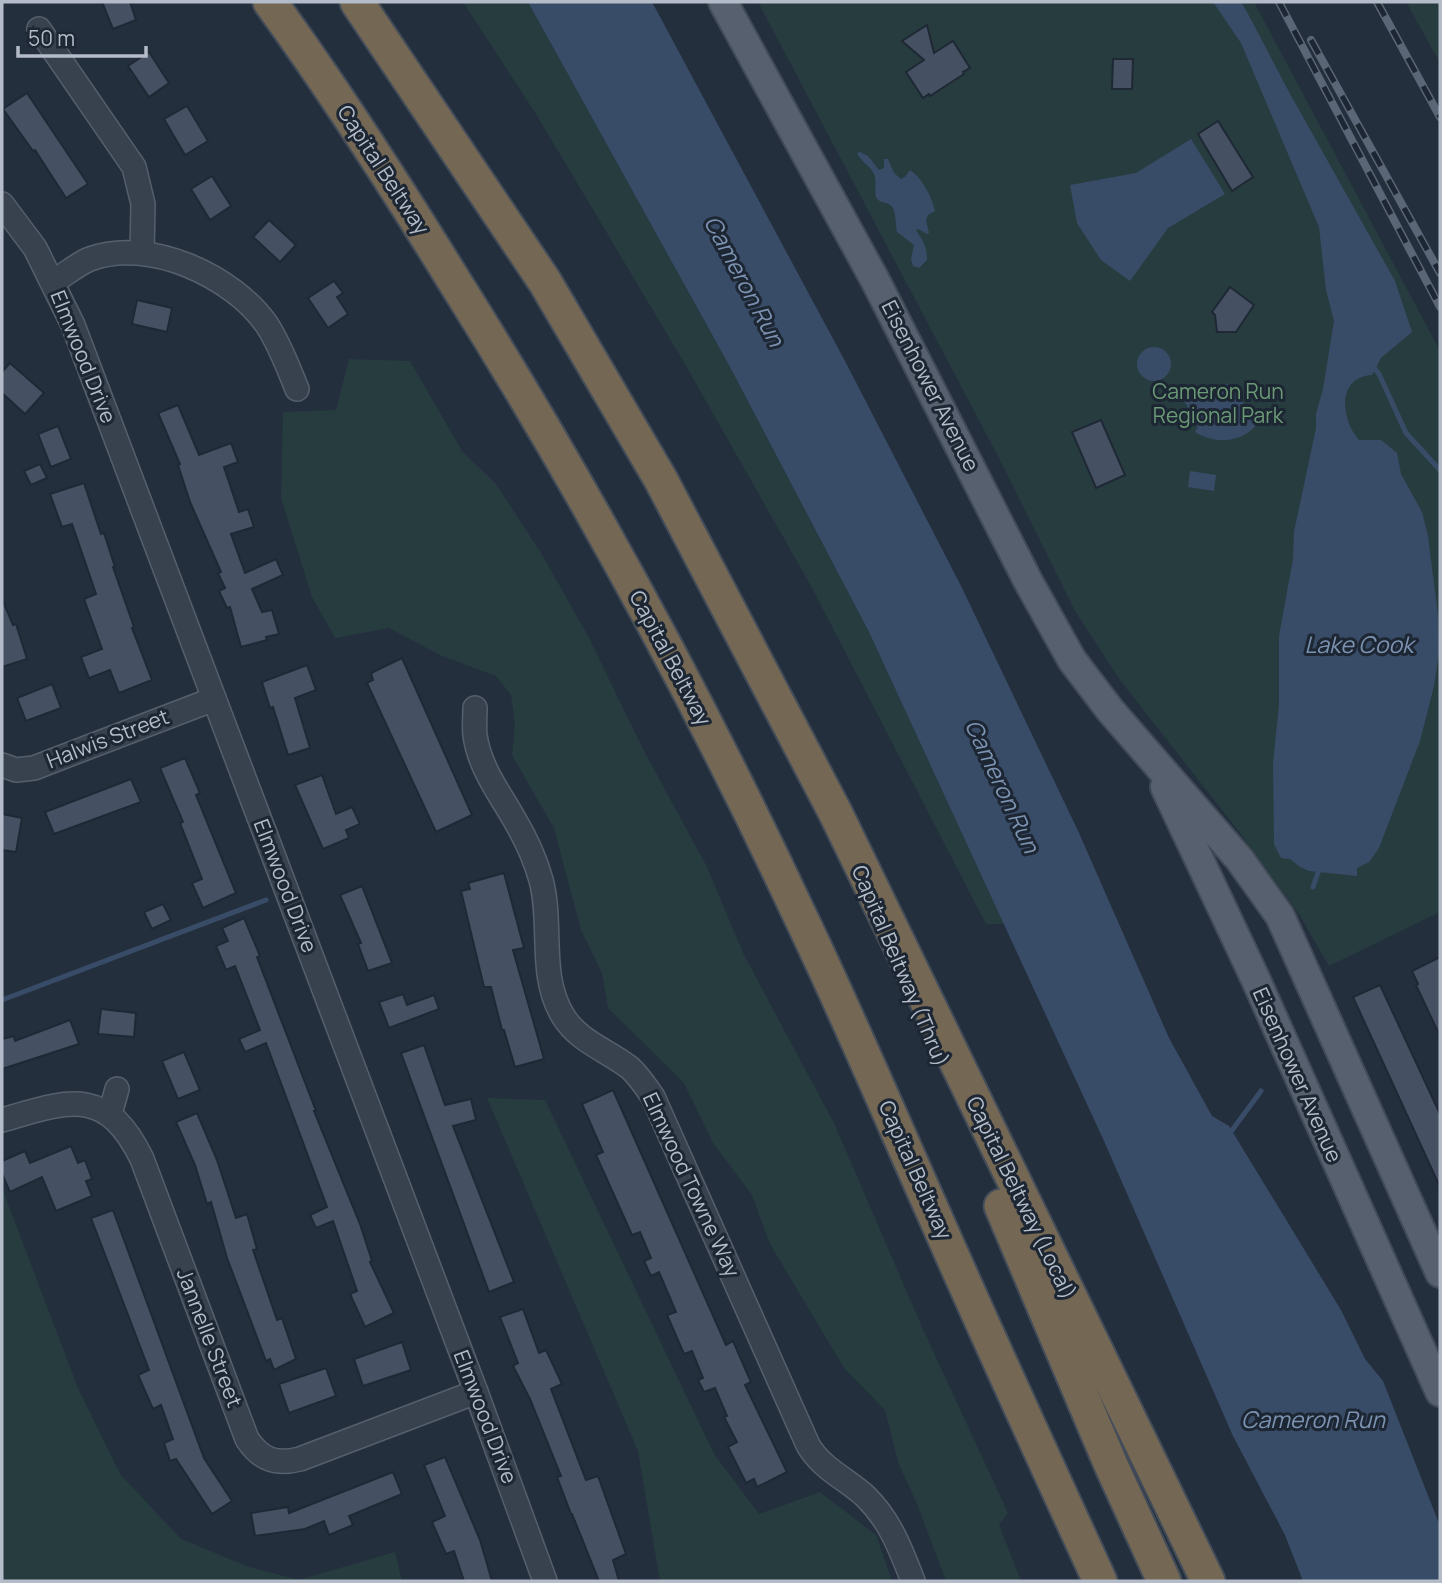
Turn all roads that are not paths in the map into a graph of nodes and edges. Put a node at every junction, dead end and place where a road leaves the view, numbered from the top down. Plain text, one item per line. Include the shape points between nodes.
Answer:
1 (270, 2) edge
2 (357, 2) edge
3 (723, 2) edge
4 (39, 29) dead end
5 (2, 204) edge
6 (142, 253) junction
7 (53, 282) junction
8 (297, 389) dead end
9 (214, 699) junction
10 (475, 708) dead end
11 (1152, 759) junction
12 (2, 765) edge
13 (836, 814) junction
14 (117, 1089) dead end
15 (110, 1114) junction
16 (2, 1120) edge
17 (1440, 1272) edge
18 (996, 1355) junction
19 (476, 1392) junction
20 (1440, 1392) edge
21 (545, 1581) edge
22 (913, 1581) edge
23 (1080, 1581) edge
24 (1100, 1581) edge
25 (1164, 1581) edge
26 (1208, 1581) edge

1 - 18 highway, Capital Beltway via 460,289 558,452 672,659 801,918
2 - 13 highway via 545,282 595,365 713,577
3 - 11 main road, Eisenhower Avenue via 875,280 1052,626 1092,688
4 - 6 street via 134,167 143,204
5 - 7 street, Elmwood Drive via 35,248
6 - 7 street via 93,258
6 - 8 street via 188,265 247,302 267,324
7 - 9 street, Elmwood Drive
9 - 12 street, Halwis Street via 34,768 16,770
9 - 19 street, Elmwood Drive
10 - 22 street, Elmwood Towne Way via 474,734 481,757 526,840 541,881 549,977 557,1006 575,1032 628,1066 653,1097 808,1445 818,1461 863,1494 888,1523
11 - 17 main road, Eisenhower Avenue via 1240,860 1280,915
11 - 20 main road, Eisenhower Avenue
13 - 25 highway, Capital Beltway (Thru) via 968,1132
13 - 26 highway, Capital Beltway (Local)
14 - 15 street
15 - 16 street via 75,1103
15 - 19 street, Jannelle Street via 142,1159 247,1439 263,1457 285,1463 300,1459
18 - 23 highway
18 - 24 highway
19 - 21 street, Elmwood Drive

